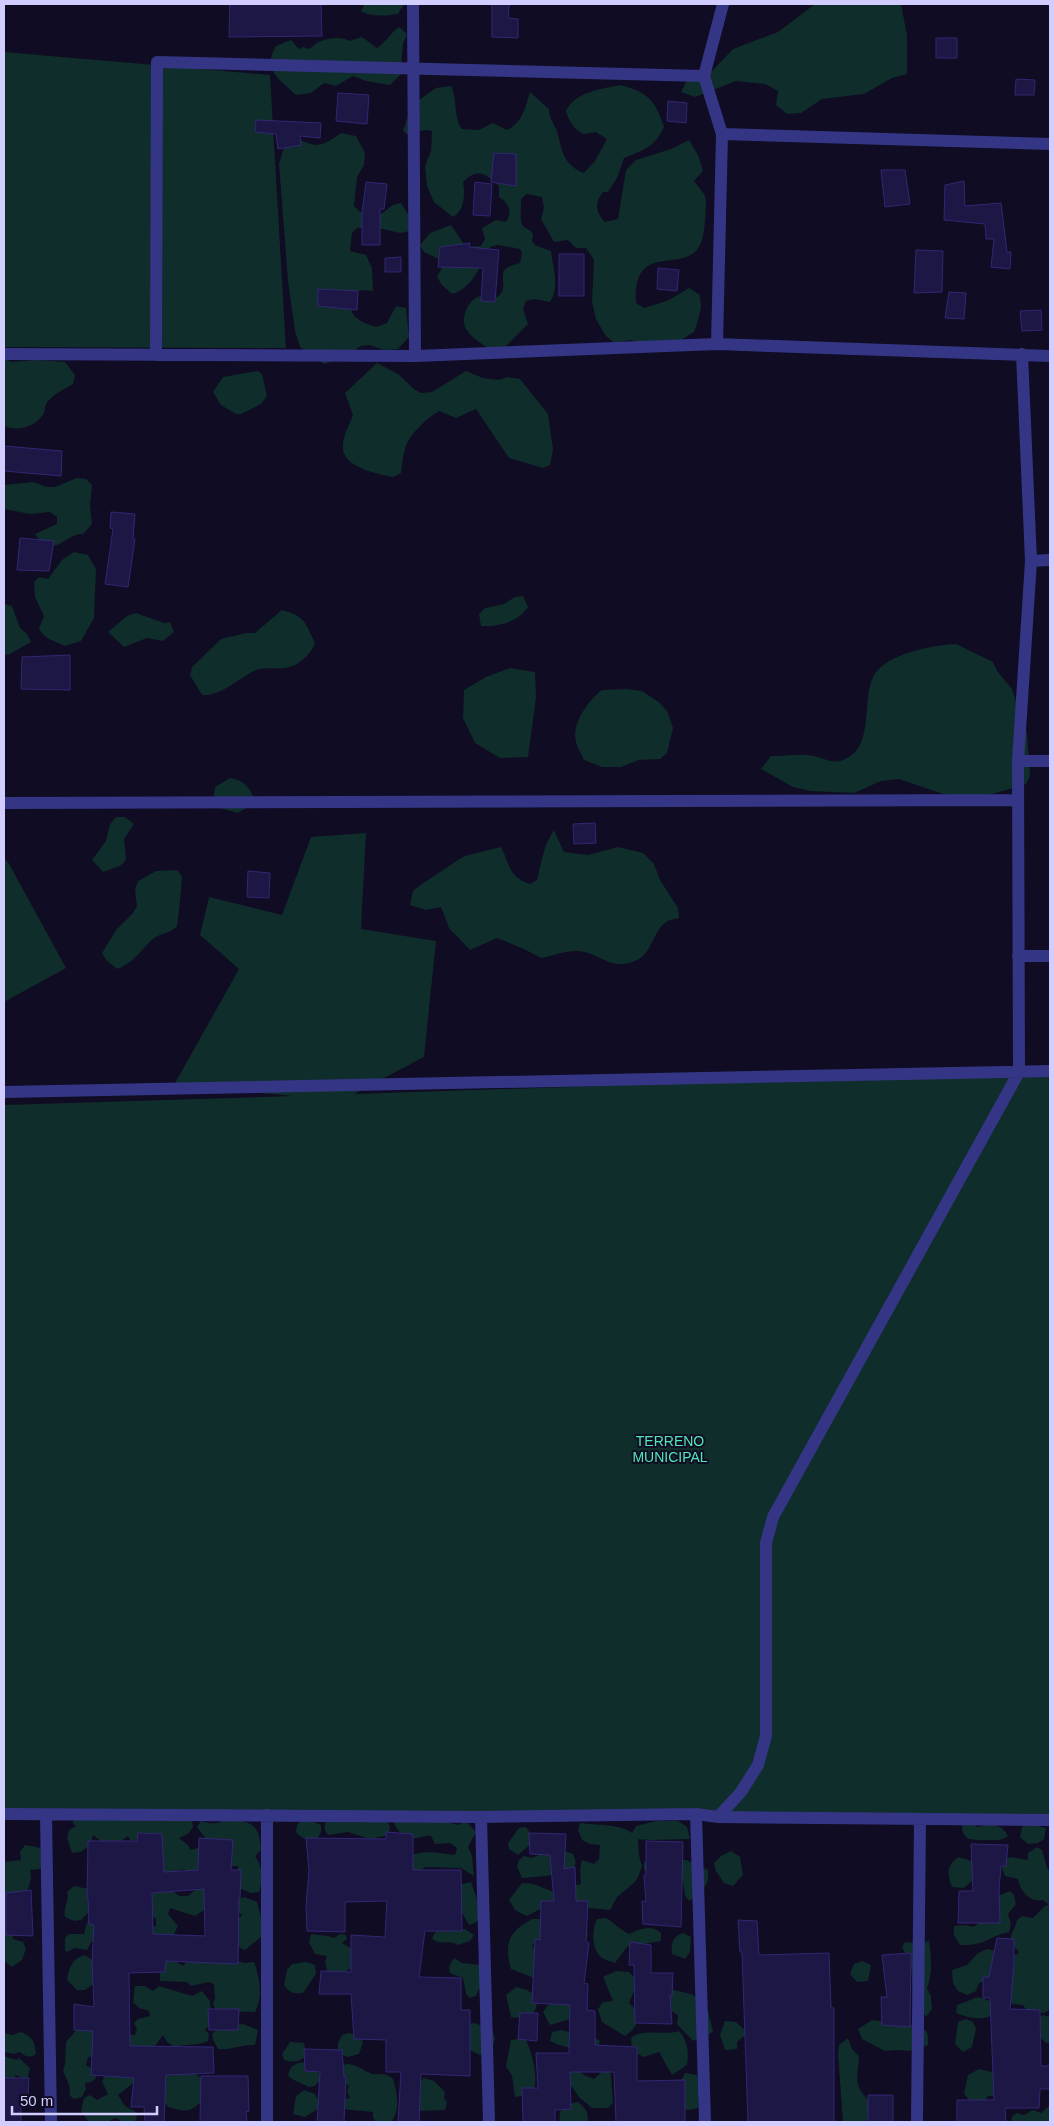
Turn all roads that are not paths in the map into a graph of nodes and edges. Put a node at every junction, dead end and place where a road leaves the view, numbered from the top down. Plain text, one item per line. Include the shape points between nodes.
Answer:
1 (413, 4) edge
2 (723, 4) edge
3 (414, 69) junction
4 (704, 76) junction
5 (722, 134) junction
6 (1050, 144) edge
7 (717, 344) junction
8 (4, 354) edge
9 (156, 354) junction
10 (1022, 354) junction
11 (415, 356) junction
12 (1050, 356) edge
13 (1050, 560) edge
14 (1031, 561) junction
15 (1018, 761) junction
16 (1050, 761) edge
17 (1018, 800) junction
18 (4, 803) edge
19 (1018, 956) junction
20 (1050, 956) edge
21 (1050, 1071) edge
22 (1018, 1072) junction
23 (4, 1092) edge
24 (4, 1814) edge
25 (696, 1814) junction
26 (46, 1815) junction
27 (267, 1815) junction
28 (481, 1817) junction
29 (718, 1817) junction
30 (920, 1819) junction
31 (1050, 1820) edge
32 (52, 2122) edge
33 (267, 2122) edge
34 (489, 2122) edge
35 (705, 2122) edge
36 (917, 2122) edge

1 - 3 street
2 - 4 street
3 - 4 street
3 - 9 street via 157,62
3 - 11 street
4 - 5 street
5 - 6 street
5 - 7 street
7 - 10 street
7 - 11 street
8 - 9 street
9 - 11 street
10 - 12 street
10 - 14 street
13 - 14 street
14 - 15 street
15 - 16 street
15 - 17 street
17 - 18 street
17 - 19 street
19 - 20 street
19 - 22 street
21 - 22 street
22 - 23 street
22 - 29 street via 773,1517 766,1543 766,1736 758,1766 741,1792
24 - 26 street
25 - 28 street
25 - 29 street
25 - 35 street
26 - 27 street
26 - 32 street
27 - 28 street
27 - 33 street
28 - 34 street
29 - 30 street
30 - 31 street
30 - 36 street

